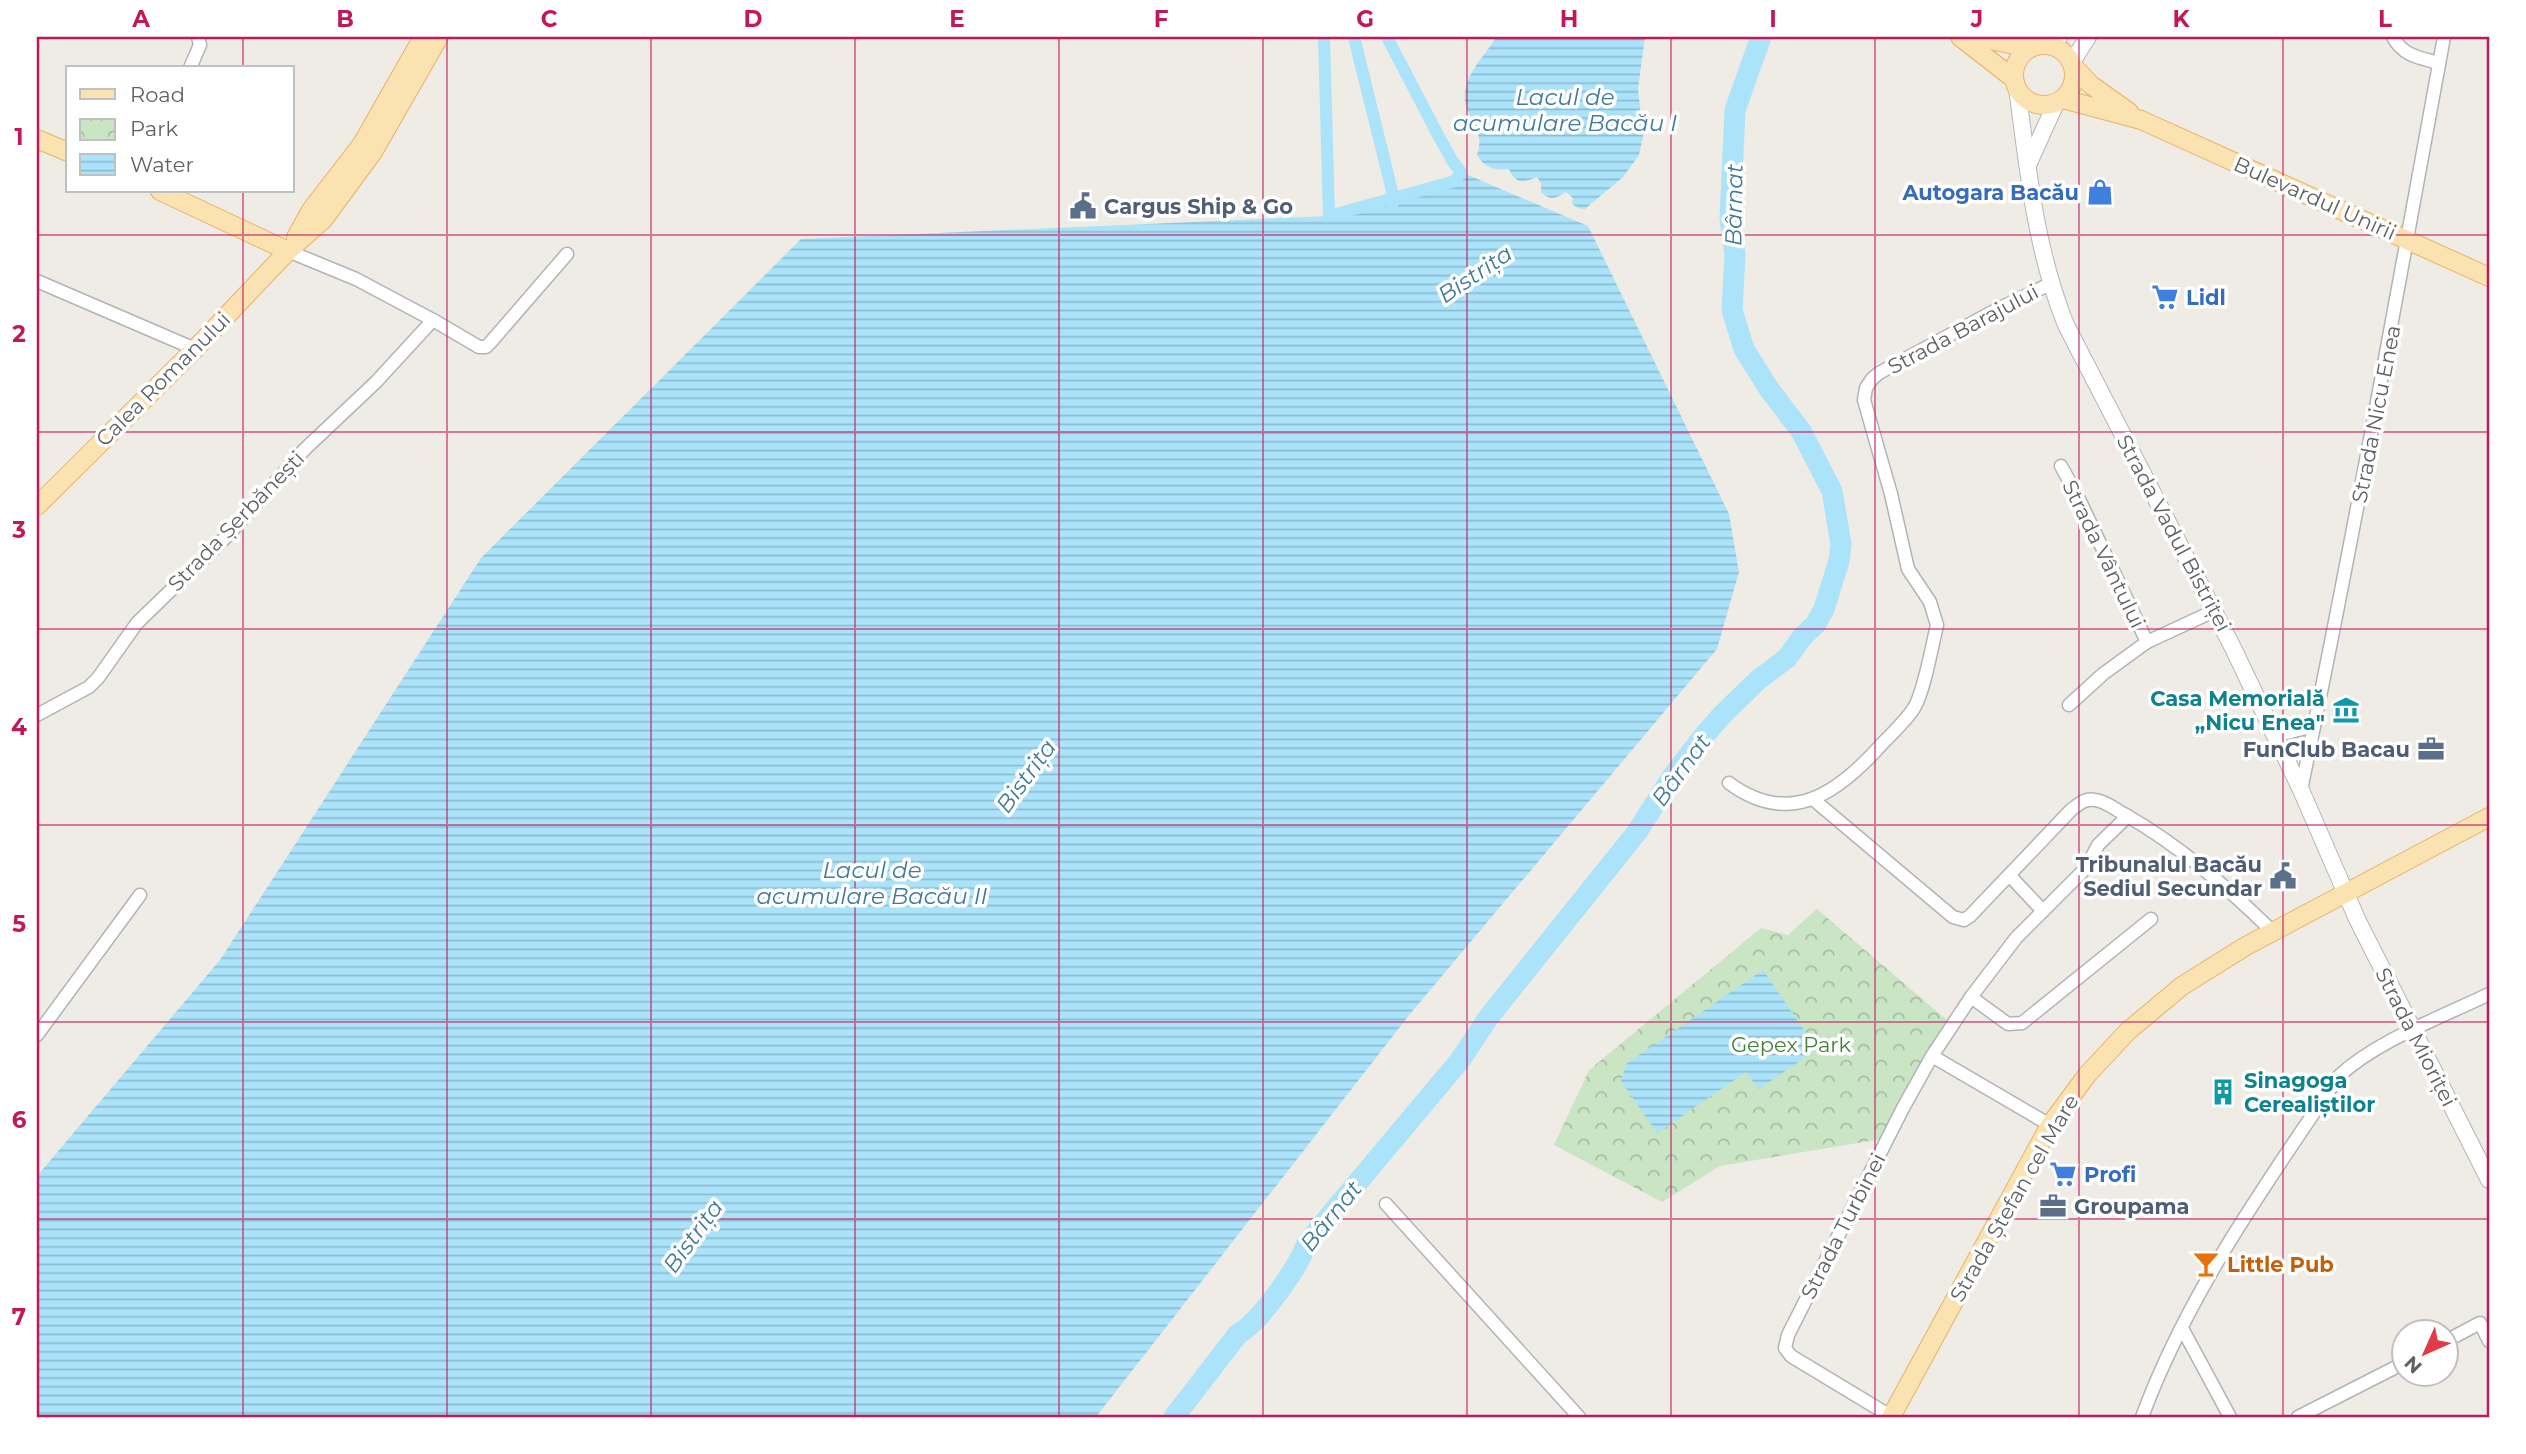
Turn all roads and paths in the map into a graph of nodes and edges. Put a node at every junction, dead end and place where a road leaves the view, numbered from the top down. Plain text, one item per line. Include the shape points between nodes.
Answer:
1 (198, 37) edge
2 (423, 37) edge
3 (439, 37) edge
4 (1960, 37) edge
5 (1976, 37) edge
6 (2088, 37) edge
7 (2393, 37) edge
8 (2444, 37) edge
9 (2045, 43) edge
10 (2439, 63) junction
11 (2073, 64) junction
12 (191, 66) edge
13 (2015, 84) junction
14 (2059, 101) junction
15 (2141, 120) junction
16 (37, 139) edge
17 (66, 151) edge
18 (2027, 167) junction
19 (162, 192) edge
20 (2407, 239) junction
21 (288, 251) junction
22 (568, 254) dead end
23 (2489, 276) edge
24 (37, 281) edge
25 (2050, 284) junction
26 (433, 320) junction
27 (195, 349) junction
28 (2061, 466) dead end
29 (37, 506) edge
30 (2214, 611) junction
31 (2147, 642) junction
32 (2069, 705) dead end
33 (37, 715) edge
34 (2314, 726) junction
35 (2275, 736) junction
36 (1729, 783) dead end
37 (2301, 790) junction
38 (1814, 800) junction
39 (2128, 816) junction
40 (2489, 817) edge
41 (2010, 876) junction
42 (2344, 893) junction
43 (140, 895) dead end
44 (2043, 911) junction
45 (2151, 919) dead end
46 (2272, 931) junction
47 (2489, 994) edge
48 (1971, 997) junction
49 (2413, 1031) junction
50 (37, 1035) edge
51 (1933, 1056) junction
52 (2050, 1125) junction
53 (2489, 1180) edge
54 (1386, 1204) dead end
55 (2182, 1328) junction
56 (2460, 1333) edge
57 (2489, 1341) edge
58 (2390, 1370) edge
59 (1579, 1417) edge
60 (1892, 1417) edge
61 (2142, 1417) edge
62 (2230, 1417) edge
63 (2298, 1417) edge

1 - 12 street via 200,45
2 - 21 main road, Calea Romanului via 362,144 312,210
3 - 21 main road, Calea Romanului via 373,152 323,220
4 - 13 main road
5 - 9 main road
6 - 11 main road
7 - 10 street via 2400,49
8 - 10 street, Strada Nicu Enea
9 - 11 main road via 2066,53
9 - 13 main road via 2020,56
10 - 20 street, Strada Nicu Enea
11 - 14 main road via 2071,90
11 - 15 main road, Bulevardul Unirii via 2091,85
13 - 14 main road via 2029,101 2047,106
13 - 18 main road, Strada Vadul Bistriței
14 - 15 main road, Bulevardul Unirii
14 - 18 main road
15 - 20 main road, Bulevardul Unirii
16 - 17 main road
18 - 25 main road, Strada Vadul Bistriței
19 - 21 main road
20 - 23 main road, Bulevardul Unirii
20 - 34 street, Strada Nicu Enea
21 - 26 street via 356,279
21 - 27 main road, Calea Romanului
22 - 26 street via 486,347 470,343
24 - 27 street
25 - 30 main road, Strada Vadul Bistriței via 2084,363
25 - 38 street, Strada Barajului via 1943,338 1872,379 1866,388 1864,400 1908,569 1936,614 1937,625 1914,708 1847,779
26 - 33 street, Strada Șerbănești via 229,534 137,623 89,687
27 - 29 main road, Calea Romanului
28 - 31 street, Strada Vântului
30 - 31 street, Strada Vântului
30 - 35 main road, Strada Vadul Bistriței
31 - 32 street, Strada Vântului
34 - 35 street
34 - 37 street, Strada Nicu Enea
35 - 37 main road, Strada Vadul Bistriței
36 - 38 street via 1766,802
37 - 42 main road, Strada Vadul Bistriței
38 - 41 street via 1953,917 1964,920 1970,916
39 - 41 street via 2095,800 2081,801
39 - 44 street, Strada Turbinei
39 - 46 street via 2180,850
40 - 42 main road, Strada Ștefan cel Mare
41 - 44 street
42 - 46 main road, Strada Ștefan cel Mare
42 - 49 main road, Strada Mioriței
43 - 50 street
44 - 48 street, Strada Turbinei
45 - 48 street via 2022,1023 2008,1024
46 - 52 main road, Strada Ștefan cel Mare via 2199,975 2145,1015 2093,1068
47 - 49 street
48 - 51 street, Strada Turbinei
49 - 53 main road, Strada Mioriței
49 - 55 street via 2355,1061 2339,1076 2219,1256
51 - 52 street
51 - 60 street, Strada Turbinei via 1793,1323 1785,1348
52 - 60 main road, Strada Ștefan cel Mare
54 - 59 street
55 - 61 street
55 - 62 street
56 - 57 street via 2480,1323
58 - 63 street

